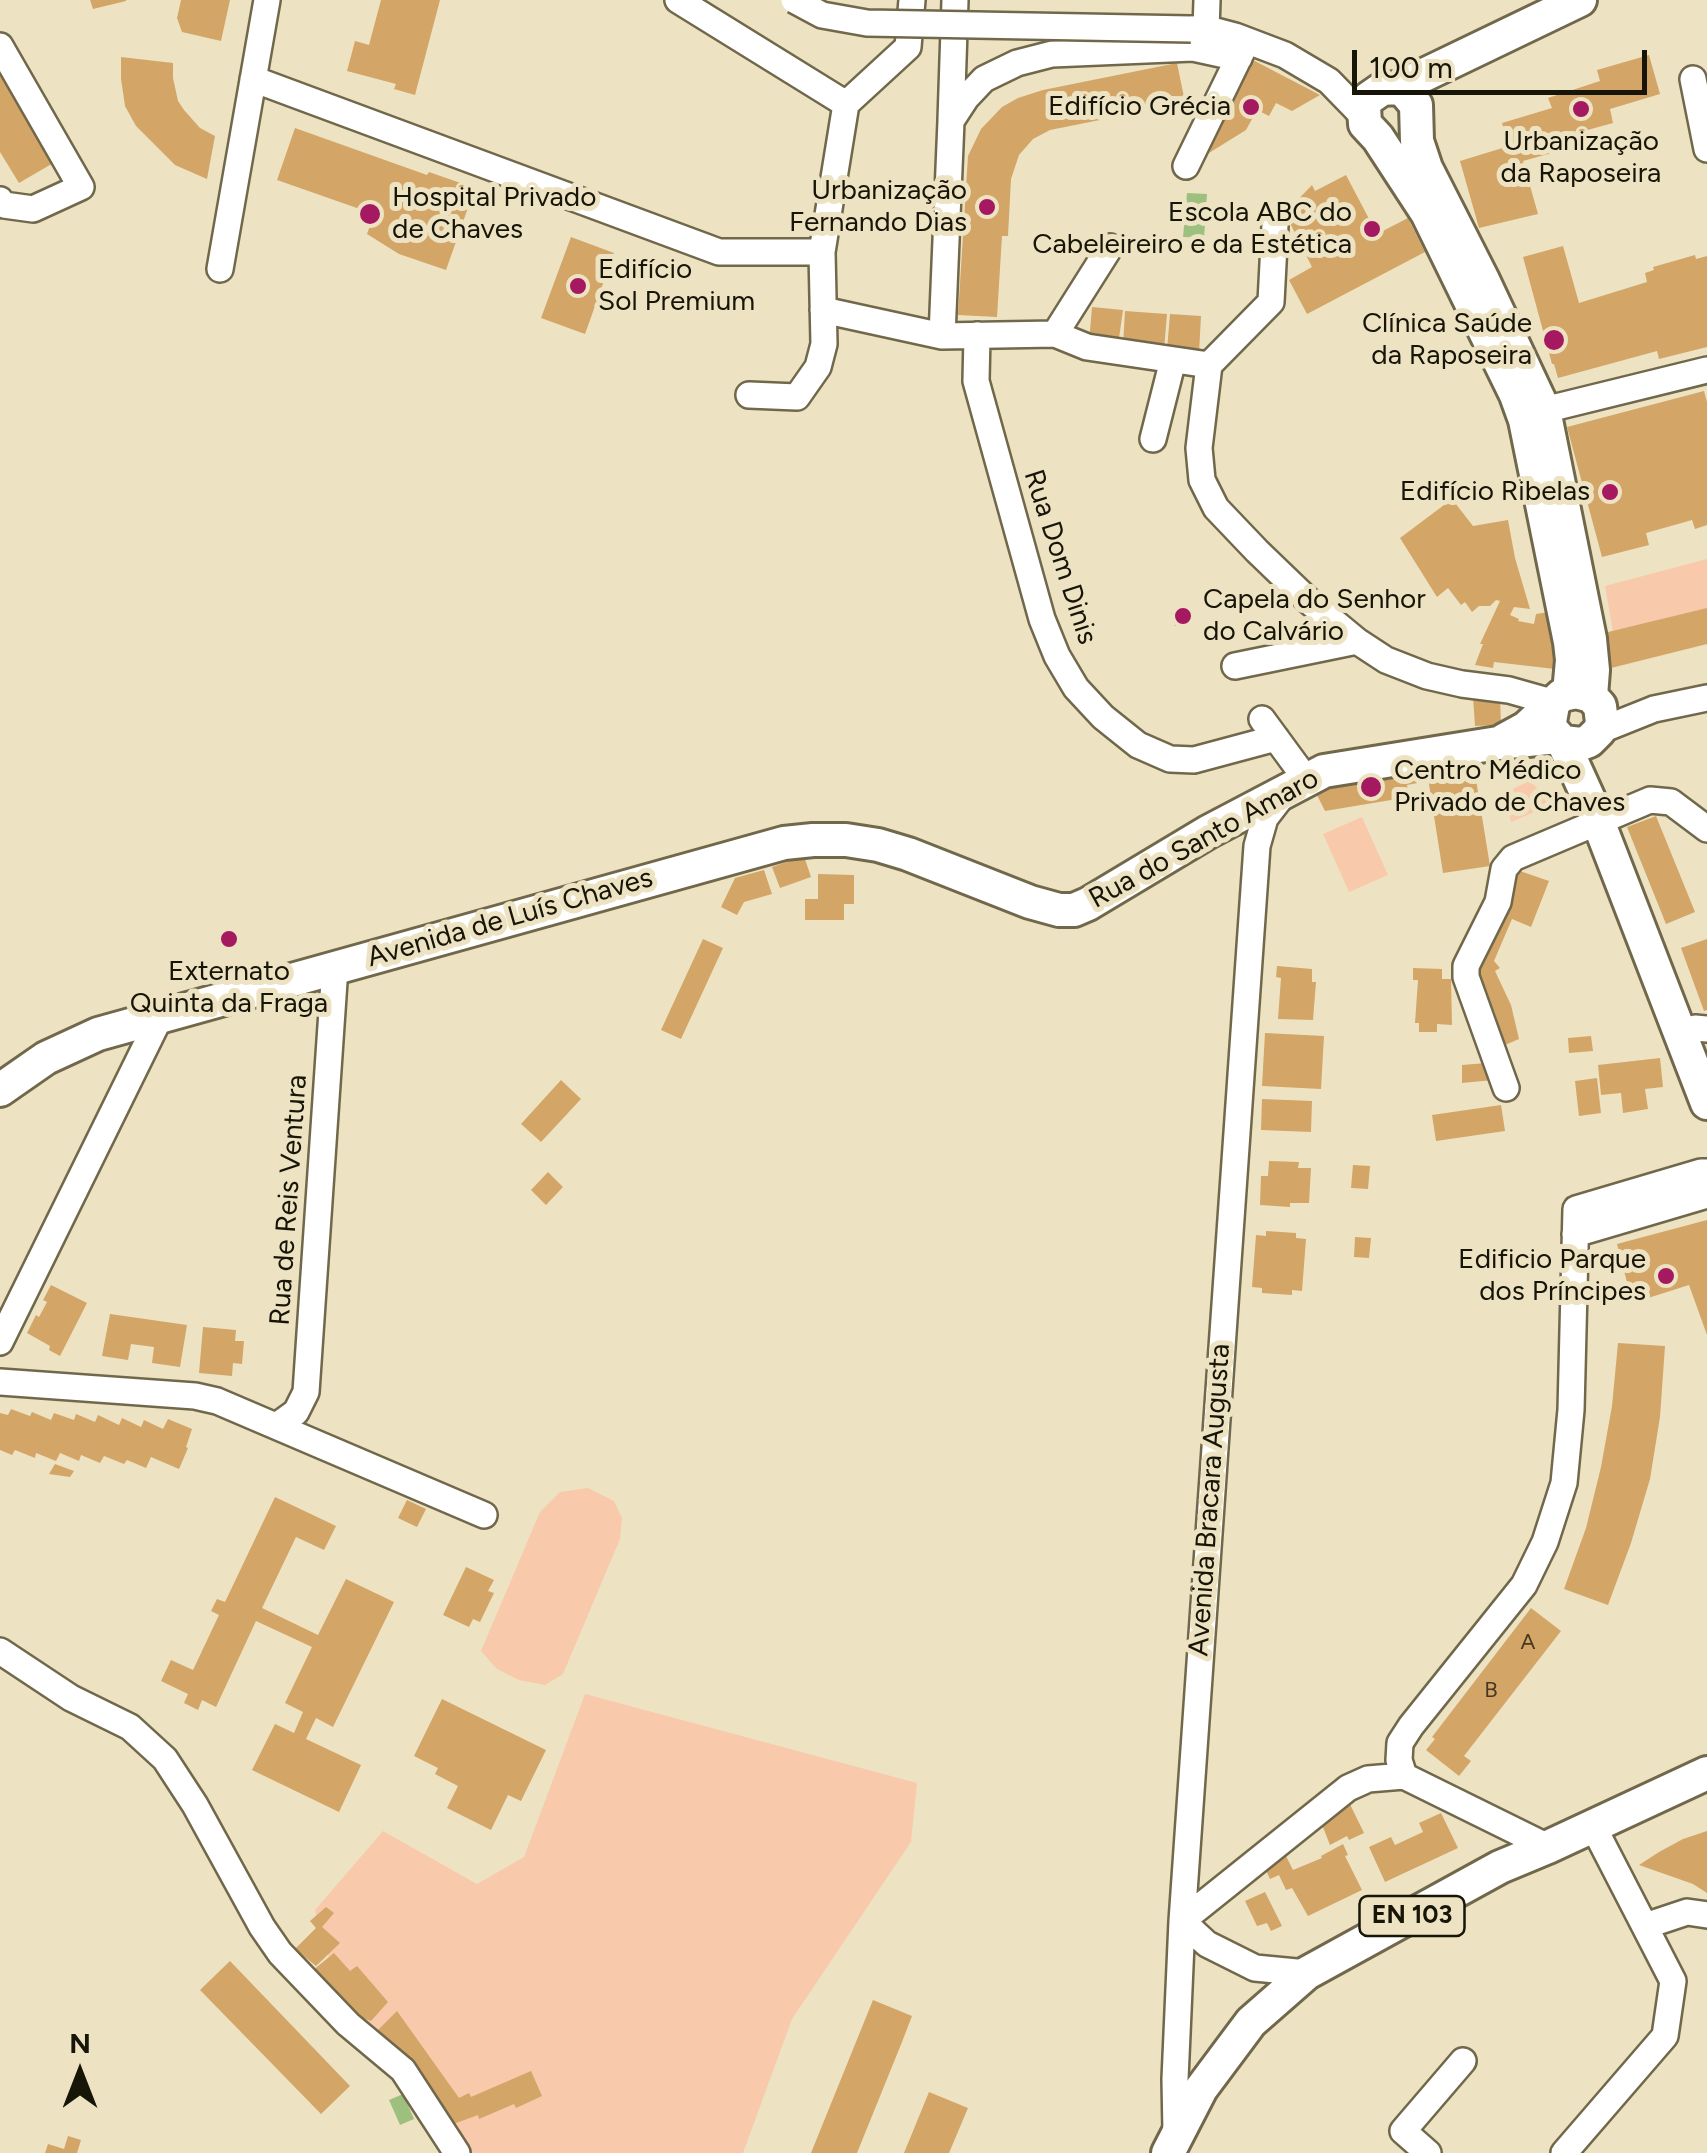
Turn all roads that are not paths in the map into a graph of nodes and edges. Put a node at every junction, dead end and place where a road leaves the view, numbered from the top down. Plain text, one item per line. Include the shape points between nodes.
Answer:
1 (267, 0) edge
2 (678, 0) edge
3 (794, 0) edge
4 (912, 0) edge
5 (955, 0) edge
6 (1207, 0) edge
7 (1580, 0) edge
8 (1198, 29) junction
9 (0, 46) edge
10 (1243, 49) junction
11 (1456, 60) junction
12 (1693, 78) dead end
13 (254, 79) junction
14 (846, 104) junction
15 (1378, 108) junction
16 (951, 120) junction
17 (1416, 120) junction
18 (1707, 148) edge
19 (1186, 166) dead end
20 (0, 200) edge
21 (1275, 224) dead end
22 (1110, 248) dead end
23 (822, 252) junction
24 (220, 270) dead end
25 (824, 310) junction
26 (1055, 334) junction
27 (978, 335) junction
28 (942, 336) junction
29 (1173, 360) junction
30 (1209, 365) junction
31 (1707, 370) edge
32 (750, 395) dead end
33 (1544, 410) junction
34 (1153, 438) dead end
35 (1357, 642) junction
36 (1236, 666) dead end
37 (1707, 702) edge
38 (1575, 716) junction
39 (1295, 786) junction
40 (1595, 814) junction
41 (1707, 829) edge
42 (1208, 832) junction
43 (1256, 846) junction
44 (1030, 902) joint
45 (336, 967) junction
46 (160, 1017) junction
47 (1696, 1040) edge
48 (1506, 1088) dead end
49 (0, 1090) edge
50 (1707, 1103) edge
51 (1707, 1172) edge
52 (1707, 1196) edge
53 (1575, 1234) junction
54 (0, 1342) edge
55 (0, 1382) edge
56 (278, 1425) junction
57 (484, 1515) dead end
58 (0, 1651) edge
59 (1707, 1773) edge
60 (1404, 1776) junction
61 (1593, 1826) junction
62 (1548, 1848) junction
63 (1707, 1916) edge
64 (1182, 1921) junction
65 (1644, 1926) junction
66 (1306, 1973) junction
67 (1463, 2061) dead end
68 (1172, 2143) edge
69 (457, 2153) edge
70 (1428, 2153) edge
71 (1564, 2153) edge

1 - 13 street
2 - 14 street
3 - 8 street, bridge via 822,15 867,23
4 - 14 street via 908,47
5 - 16 street
6 - 8 street
7 - 11 main road
8 - 10 street
9 - 20 street via 80,186 33,209
10 - 15 street via 1285,55
10 - 16 street via 1052,54 984,79
10 - 19 street
11 - 15 main road
11 - 17 main road via 1434,83
12 - 18 street
13 - 23 street via 718,252
13 - 24 street
14 - 23 street
15 - 17 main road via 1412,98
15 - 17 main road via 1395,141
15 - 38 main road via 1525,420 1570,642
16 - 28 street
17 - 33 main road via 1426,168
21 - 30 street via 1271,302
22 - 26 street
23 - 25 street
25 - 28 street
25 - 32 street via 818,366 797,397
26 - 27 street
26 - 29 street via 1087,347
27 - 28 street
27 - 39 street, Rua Dom Dinis via 976,381 1042,619 1076,688 1138,745 1170,759 1194,760 1269,728
29 - 30 street
29 - 34 street
30 - 35 street via 1199,448 1202,480 1216,508
31 - 33 street
33 - 38 main road via 1590,639 1593,670
35 - 36 street
35 - 38 street via 1416,673 1516,692
37 - 38 street
38 - 39 main road, Rua do Santo Amaro via 1498,743 1345,766
38 - 40 main road
39 - 42 main road, Rua do Santo Amaro
39 - 43 street, Avenida Bracara Augusta via 1265,818
40 - 41 street via 1664,800
40 - 47 main road
40 - 48 street via 1504,868 1498,902 1466,966
42 - 43 street via 1240,829
42 - 44 main road, Rua do Santo Amaro via 1080,908
43 - 64 street, Avenida Bracara Augusta
44 - 45 main road, Avenida de Luís Chaves via 894,849 798,841
45 - 46 main road, Avenida de Luís Chaves
45 - 56 street, Rua de Reis Ventura via 306,1392 296,1412
46 - 49 main road, Avenida de Luís Chaves via 98,1034
46 - 54 street
47 - 50 main road
51 - 53 street via 1576,1208
52 - 53 street
53 - 60 street via 1564,1484 1524,1584 1400,1743
55 - 56 street via 195,1396
56 - 57 street
58 - 69 street via 130,1727 165,1759 280,1954 403,2070
59 - 61 main road, EN 103
60 - 62 street
60 - 64 street via 1348,1788
61 - 62 main road, EN 103
61 - 65 street
62 - 66 main road, EN 103 via 1500,1867
63 - 65 street via 1688,1912
64 - 66 street via 1207,1944 1255,1968
64 - 68 street, Avenida Bracara Augusta
65 - 71 street via 1673,1980 1665,2036
66 - 68 main road, EN 103 via 1251,2022 1201,2088
67 - 70 street via 1403,2131

